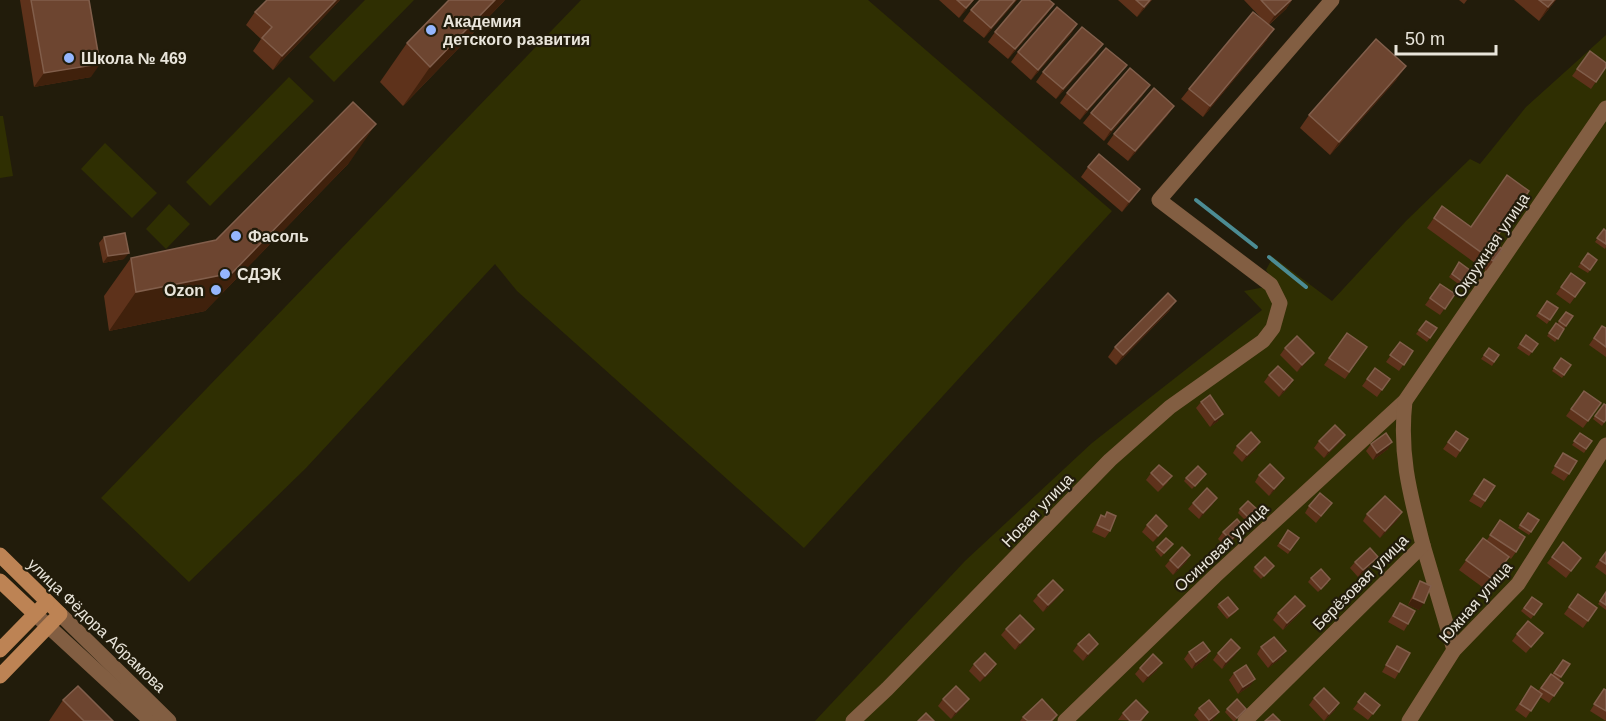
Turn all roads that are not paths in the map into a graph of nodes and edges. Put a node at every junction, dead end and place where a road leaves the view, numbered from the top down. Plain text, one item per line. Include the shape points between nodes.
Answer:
1 (1332, 0) edge
2 (1606, 108) edge
3 (1405, 401) junction
4 (1606, 445) edge
5 (1423, 545) junction
6 (0, 555) edge
7 (0, 581) edge
8 (47, 602) junction
9 (35, 614) junction
10 (60, 614) junction
11 (48, 627) junction
12 (0, 650) edge
13 (1454, 650) junction
14 (0, 676) edge
15 (151, 721) edge
16 (169, 721) edge
17 (853, 721) edge
18 (1065, 721) edge
19 (1245, 721) edge
20 (1409, 721) edge

1 - 17 street, Новая улица via 1159,200 1271,285 1280,303 1272,328 1263,341 1170,407 1110,460
2 - 3 street, Окружная улица
3 - 5 street, Берёзовая улица via 1401,434 1408,488
3 - 18 street, Осиновая улица
4 - 13 street, Южная улица via 1518,584
5 - 13 street
5 - 19 street, Берёзовая улица
6 - 8 street, улица Фёдора Абрамова
7 - 9 street, улица Фёдора Абрамова
8 - 9 street
8 - 10 street, улица Фёдора Абрамова
9 - 11 street, улица Фёдора Абрамова
9 - 12 street
10 - 11 street
10 - 16 street, улица Фёдора Абрамова
11 - 14 street
11 - 15 street, улица Фёдора Абрамова
13 - 20 street, Южная улица

